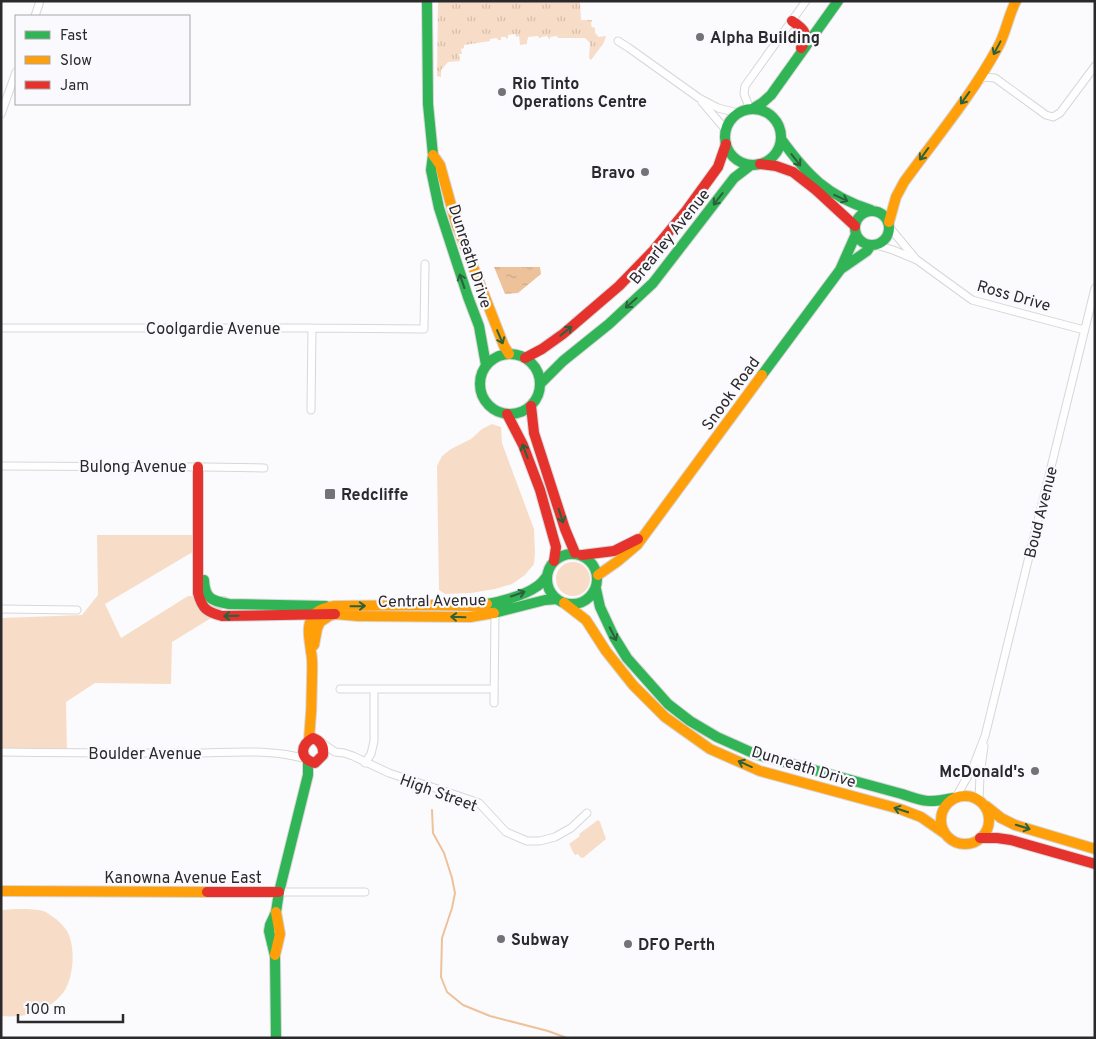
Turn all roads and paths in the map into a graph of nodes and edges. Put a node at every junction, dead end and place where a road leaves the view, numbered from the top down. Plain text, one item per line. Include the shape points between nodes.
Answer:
1 (40, 1) edge
2 (427, 1) edge
3 (806, 1) edge
4 (838, 1) edge
5 (1022, 1) edge
6 (1013, 6) edge
7 (35, 15) edge
8 (792, 21) junction
9 (1007, 21) junction
10 (618, 42) dead end
11 (1095, 66) edge
12 (790, 69) junction
13 (15, 75) edge
14 (977, 82) junction
15 (698, 98) junction
16 (751, 109) junction
17 (738, 113) junction
18 (1, 114) edge
19 (726, 130) junction
20 (781, 139) junction
21 (726, 144) junction
22 (433, 155) junction
23 (755, 164) junction
24 (871, 210) junction
25 (889, 225) junction
26 (855, 230) junction
27 (874, 245) junction
28 (917, 260) junction
29 (425, 264) dead end
30 (840, 270) junction
31 (1095, 288) edge
32 (1, 328) edge
33 (312, 328) junction
34 (1084, 330) junction
35 (510, 354) junction
36 (525, 358) junction
37 (486, 365) junction
38 (540, 384) junction
39 (531, 406) junction
40 (311, 410) dead end
41 (507, 414) junction
42 (1, 466) edge
43 (202, 467) junction
44 (264, 468) dead end
45 (645, 534) junction
46 (578, 554) junction
47 (554, 561) junction
48 (598, 575) junction
49 (547, 576) junction
50 (596, 589) junction
51 (560, 601) junction
52 (299, 606) junction
53 (1, 609) edge
54 (77, 610) dead end
55 (335, 610) junction
56 (495, 613) junction
57 (280, 615) junction
58 (314, 621) junction
59 (340, 689) dead end
60 (374, 689) junction
61 (494, 690) junction
62 (494, 703) dead end
63 (985, 736) junction
64 (313, 751) junction
65 (1, 752) edge
66 (335, 752) junction
67 (365, 763) junction
68 (954, 798) junction
69 (980, 801) junction
70 (587, 813) dead end
71 (944, 833) junction
72 (980, 838) junction
73 (1095, 848) edge
74 (1095, 864) edge
75 (1, 891) edge
76 (279, 892) junction
77 (365, 892) dead end
78 (276, 1038) edge

1 - 7 street
2 - 22 main road, Dunreath Drive via 428,104
3 - 8 street
4 - 12 main road
5 - 9 main road
6 - 9 main road
8 - 12 main road via 801,27 806,37
8 - 16 street via 746,84 744,94
9 -> 14 main road via 999,46
10 - 15 street
11 - 14 street via 1060,113 1053,117 995,78 984,77
12 - 16 main road via 766,100
13 - 18 street
14 -> 25 main road via 904,182 896,197
15 - 17 street
15 - 19 street
16 - 17 main road
16 - 20 main road via 764,111 775,119
17 - 19 main road
19 - 21 main road
20 - 23 main road via 774,155
20 -> 24 main road via 802,168 825,188
21 - 23 main road via 735,159
36 -> 21 main road, Brearley Avenue via 571,327 619,286 653,251 718,167
22 -> 35 main road, Dunreath Drive via 440,165 456,223 490,313
37 -> 22 main road, Dunreath Drive via 479,326 439,208 431,170
23 - 26 main road via 793,172 816,190
23 -> 38 main road, Brearley Avenue via 734,178 653,284
24 - 25 main road via 884,215
24 - 26 main road via 859,217
25 - 27 main road via 886,239
25 - 28 street, Ross Drive
26 - 27 main road via 862,242
26 - 30 main road, Snook Road
27 - 28 street, Ross Drive
27 - 30 main road, Snook Road
28 - 34 street, Ross Drive via 972,300
29 - 33 street, Coolgardie Avenue via 424,330
30 - 45 main road, Snook Road
31 - 34 street, Boud Avenue
32 - 33 street, Coolgardie Avenue
33 - 40 street
34 - 63 street, Boud Avenue
35 - 36 main road
35 - 37 main road via 501,355
36 - 38 main road via 539,374
37 - 41 main road via 479,385 483,399 494,410
38 - 39 main road
39 - 41 main road via 516,414
39 -> 46 main road via 534,433 566,529
47 -> 41 main road via 556,547 540,490
42 - 43 street, Bulong Avenue
43 - 44 street, Bulong Avenue
43 - 52 main road, Central Avenue via 204,584 208,597 215,602 230,604
57 -> 43 main road, Central Avenue via 222,616 203,607 198,593
45 - 46 main road, Snook Road via 614,551
45 - 48 main road, Snook Road via 637,546
46 - 47 main road via 560,556
46 - 48 main road via 592,562
47 - 49 main road
48 - 50 main road
49 - 51 main road via 549,589
55 -> 49 main road, Central Avenue via 494,603 537,587
50 - 51 main road via 579,603
50 -> 68 main road, Dunreath Drive via 600,608 627,658 668,704 717,737 754,754 921,800 935,802
51 - 56 main road, Central Avenue via 529,604
71 -> 51 main road, Dunreath Drive via 921,817 900,809 760,771 710,749 652,704 621,670 586,620
52 - 55 main road, Central Avenue
52 - 58 main road via 306,609
53 - 54 street
56 -> 55 main road, Central Avenue via 470,617 358,616
55 - 58 main road, Central Avenue via 321,609
56 - 61 street
57 - 58 main road, Central Avenue
57 - 58 main road, Central Avenue via 293,617 305,624
58 - 64 main road
59 - 60 street
60 - 61 street
60 - 67 street via 374,741
61 - 62 street
63 - 68 street, Boud Avenue via 973,767
63 - 69 street, Boud Avenue
64 - 65 street, Boulder Avenue via 290,754
64 - 66 street, Boulder Avenue
64 - 66 street
64 - 76 main road
66 - 67 street, High Street
67 - 70 street, High Street via 479,803 506,832 527,841 555,837
68 - 69 main road via 968,796
68 - 71 main road via 942,810 940,818
69 - 72 main road via 989,817 986,832
69 -> 73 main road via 1015,825
71 - 72 main road via 957,843 970,843
72 - 74 main road via 1006,838
75 - 76 main road, Kanowna Avenue East
76 - 77 street, Kanowna Avenue East
76 - 78 main road via 276,912 280,930 275,956

